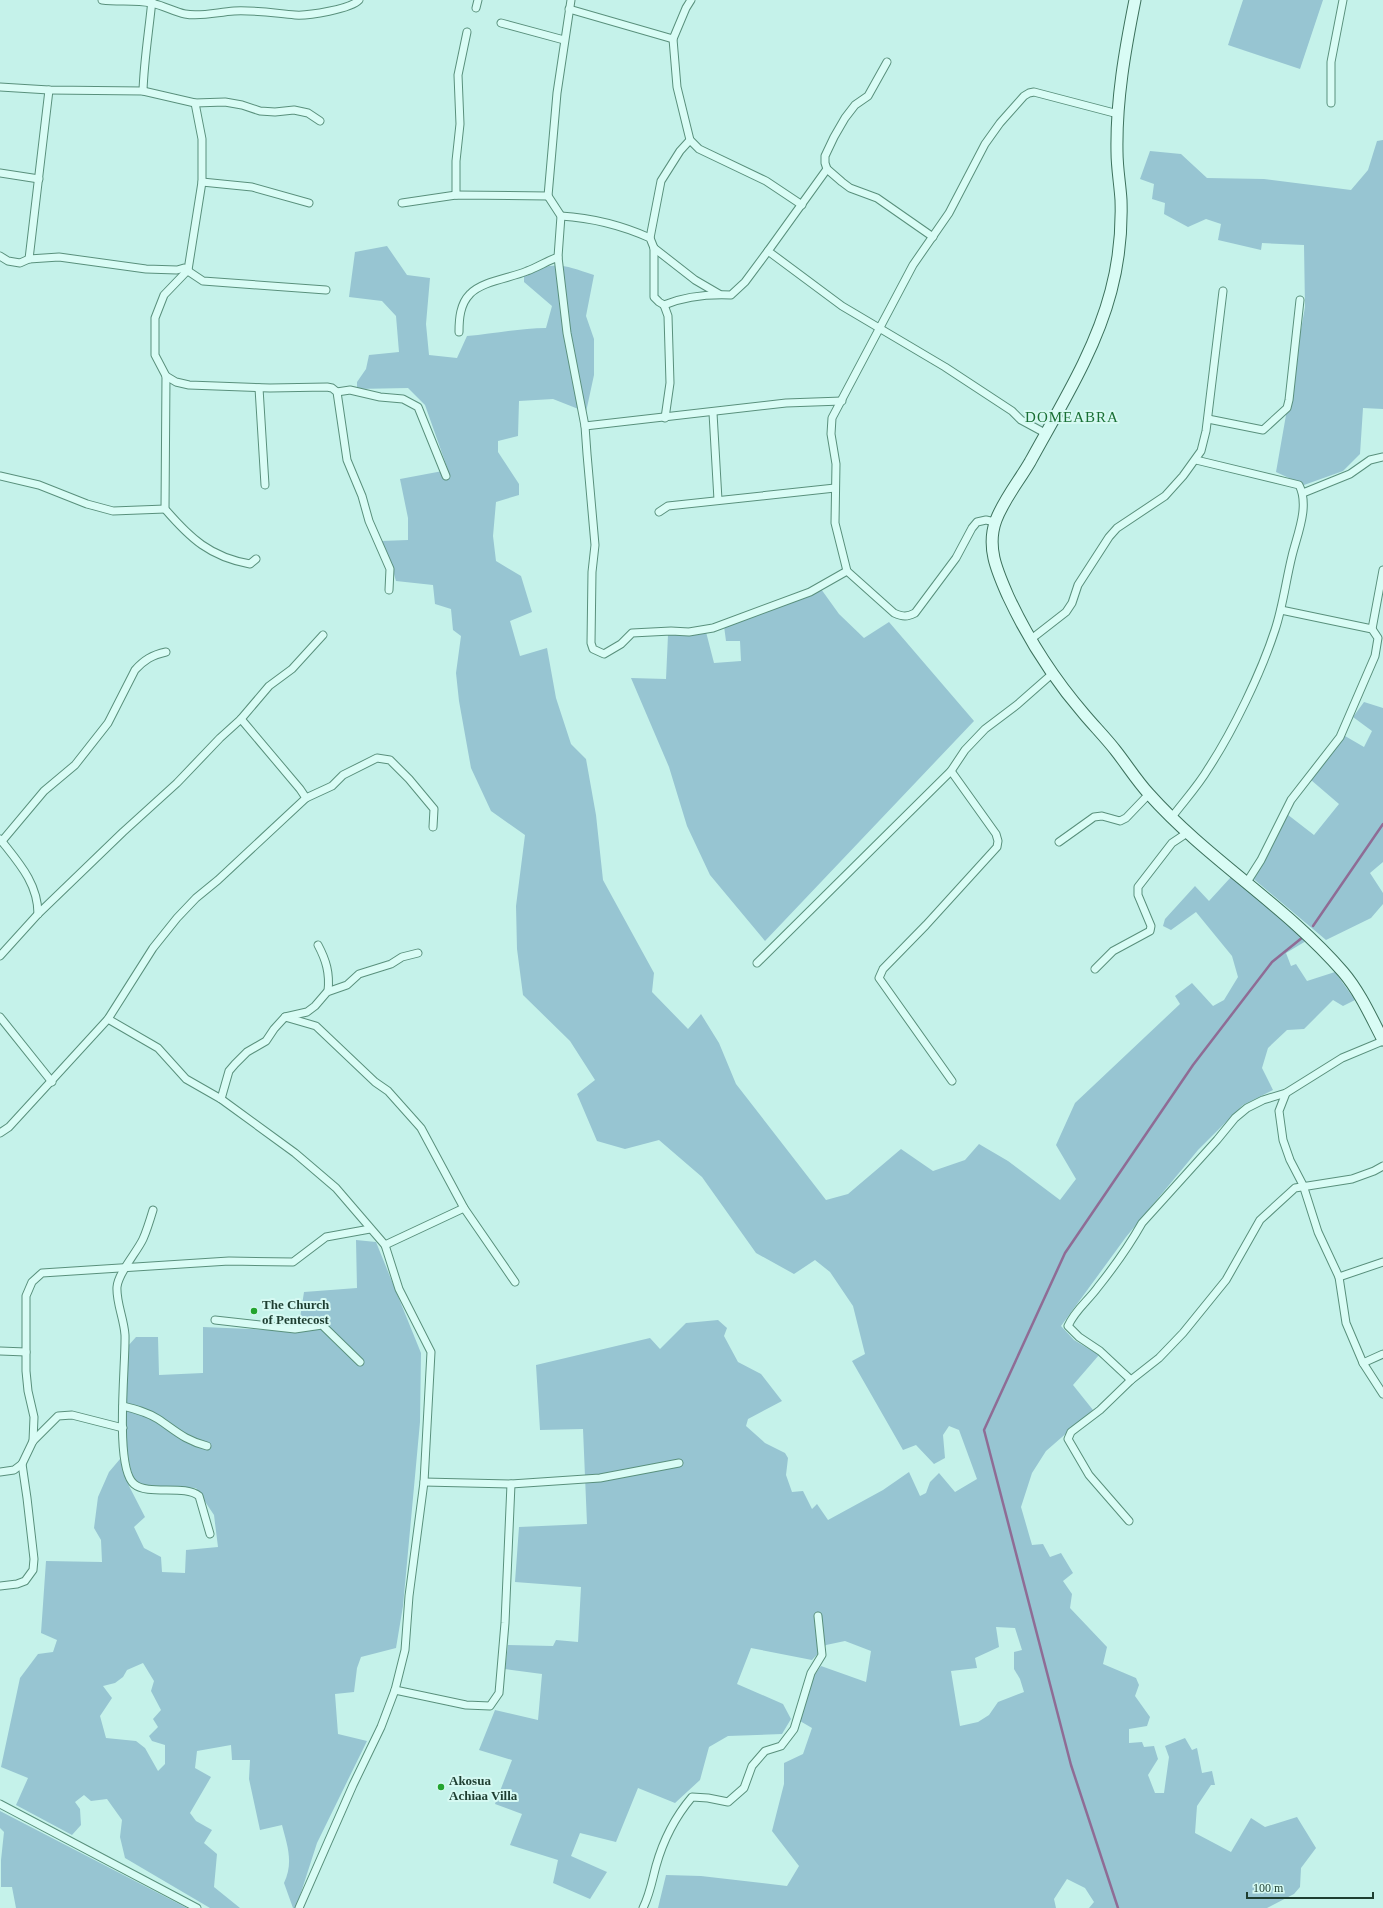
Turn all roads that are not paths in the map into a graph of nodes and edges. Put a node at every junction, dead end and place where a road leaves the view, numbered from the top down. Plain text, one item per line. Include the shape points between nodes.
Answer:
1 (102, 0) edge
2 (359, 0) edge
3 (478, 0) edge
4 (571, 0) edge
5 (691, 0) edge
6 (1134, 0) edge
7 (1343, 0) edge
8 (151, 1) edge
9 (476, 8) dead end
10 (569, 9) junction
11 (501, 23) dead end
12 (467, 32) dead end
13 (673, 39) junction
14 (564, 40) junction
15 (887, 62) dead end
16 (0, 87) edge
17 (49, 90) junction
18 (143, 91) junction
19 (195, 103) junction
20 (1331, 103) dead end
21 (1118, 114) junction
22 (320, 121) dead end
23 (690, 140) junction
24 (827, 169) junction
25 (0, 173) edge
26 (39, 179) junction
27 (202, 182) junction
28 (456, 196) junction
29 (548, 196) junction
30 (402, 202) dead end
31 (309, 203) dead end
32 (802, 205) junction
33 (561, 216) junction
34 (933, 237) junction
35 (650, 238) junction
36 (654, 248) junction
37 (768, 250) junction
38 (0, 256) edge
39 (558, 256) junction
40 (29, 258) junction
41 (188, 271) junction
42 (326, 290) dead end
43 (1223, 291) dead end
44 (720, 294) junction
45 (1300, 300) dead end
46 (664, 305) junction
47 (880, 328) junction
48 (459, 332) dead end
49 (166, 376) junction
50 (259, 388) junction
51 (337, 392) junction
52 (842, 401) junction
53 (713, 413) junction
54 (665, 418) junction
55 (1208, 419) junction
56 (584, 426) junction
57 (1045, 433) junction
58 (1383, 457) edge
59 (1196, 460) junction
60 (0, 476) edge
61 (446, 476) dead end
62 (265, 486) dead end
63 (835, 488) junction
64 (1303, 493) junction
65 (718, 500) junction
66 (165, 508) junction
67 (658, 512) dead end
68 (995, 522) junction
69 (256, 558) dead end
70 (1383, 570) edge
71 (847, 571) junction
72 (389, 590) dead end
73 (1281, 610) junction
74 (1372, 629) junction
75 (323, 635) dead end
76 (1030, 640) junction
77 (166, 652) dead end
78 (1052, 674) junction
79 (241, 719) junction
80 (951, 771) junction
81 (1149, 794) junction
82 (306, 798) junction
83 (1172, 817) junction
84 (433, 827) dead end
85 (1187, 833) junction
86 (1, 840) edge
87 (1059, 842) dead end
88 (1247, 882) junction
89 (38, 914) junction
90 (318, 945) dead end
91 (418, 953) dead end
92 (0, 956) edge
93 (757, 963) dead end
94 (1095, 969) dead end
95 (328, 991) junction
96 (0, 1017) edge
97 (285, 1017) junction
98 (108, 1019) junction
99 (1383, 1041) edge
100 (952, 1081) dead end
101 (52, 1082) junction
102 (1286, 1092) junction
103 (221, 1099) junction
104 (0, 1133) edge
105 (1383, 1166) edge
106 (1303, 1185) junction
107 (464, 1208) junction
108 (153, 1210) dead end
109 (370, 1229) junction
110 (385, 1245) junction
111 (1383, 1262) edge
112 (125, 1267) junction
113 (1339, 1277) junction
114 (515, 1282) dead end
115 (215, 1320) dead end
116 (0, 1351) edge
117 (26, 1352) junction
118 (1383, 1354) edge
119 (360, 1362) dead end
120 (1363, 1363) junction
121 (1131, 1380) junction
122 (1383, 1394) edge
123 (123, 1406) junction
124 (123, 1428) junction
125 (33, 1441) junction
126 (207, 1446) dead end
127 (679, 1463) dead end
128 (22, 1464) junction
129 (0, 1472) edge
130 (424, 1482) junction
131 (511, 1484) junction
132 (1129, 1521) dead end
133 (210, 1534) dead end
134 (0, 1586) edge
135 (818, 1616) dead end
136 (395, 1690) junction
137 (0, 1804) edge
138 (197, 1908) edge
139 (299, 1908) edge
140 (643, 1908) edge

1 - 8 street
2 - 8 street via 352,5 296,15 262,10 186,14
3 - 9 street
4 - 10 street
5 - 13 street
6 - 21 street
7 - 20 street via 1331,62
8 - 18 street via 144,56
10 - 13 street
10 - 14 street
11 - 14 street
12 - 28 street via 458,75 460,124
13 - 23 street via 677,87
14 - 29 street via 556,93
15 - 24 street via 868,96 851,109 834,137 825,156
16 - 17 street
17 - 18 street
17 - 26 street
18 - 19 street
19 - 22 street via 225,102 260,111 294,110 308,113
19 - 27 street via 202,139
21 - 34 street via 1034,92 1029,93 1000,123 985,144
21 - 57 street via 1121,228 1117,270 1097,335
23 - 32 street via 699,148 766,181
23 - 35 street via 661,182
24 - 32 street
24 - 34 street via 850,188 877,198
25 - 26 street
26 - 40 street
27 - 31 street via 252,187
27 - 41 street
28 - 29 street
28 - 30 street
29 - 33 street
32 - 37 street
33 - 35 street via 599,220
33 - 39 street
34 - 47 street via 913,265
35 - 36 street
36 - 44 street via 695,280
36 - 46 street via 654,297
37 - 44 street via 745,282 731,295
37 - 47 street via 842,306
38 - 40 street via 8,261 20,263
39 - 48 street via 527,271 473,291 468,295 460,312
39 - 56 street via 567,333
40 - 41 street via 59,257 146,269 184,268
41 - 42 street via 203,281
41 - 49 street via 164,295 155,318 155,356
43 - 55 street
44 - 46 street via 698,295
45 - 55 street via 1287,408 1263,430
46 - 54 street via 668,316 670,383
47 - 52 street
47 - 57 street via 1012,411 1020,420
49 - 50 street via 189,385
49 - 66 street
50 - 51 street via 332,388
50 - 62 street
51 - 61 street via 350,390 403,399 418,407
51 - 72 street via 347,460 390,569
52 - 53 street via 786,403
52 - 63 street via 832,418 831,434 836,464
53 - 54 street
53 - 65 street
54 - 56 street
55 - 59 street via 1204,442
56 - 71 street via 595,546 591,643 593,649 598,652 604,654 612,650 632,633 689,632 713,628 810,592
57 - 68 street
58 - 64 street via 1370,460 1350,474
59 - 64 street via 1230,470 1291,482 1299,485
59 - 76 street via 1165,496 1117,528 1078,585 1066,612
60 - 66 street via 39,485 87,504 113,511
63 - 65 street
63 - 71 street via 835,523
64 - 73 street via 1300,524
65 - 67 street via 668,506
66 - 69 street via 186,534 214,552 233,561 250,564
68 - 71 street via 978,522 972,528 956,558 916,612 908,616 902,616 888,608
68 - 76 street via 992,545 994,559
70 - 74 street
73 - 74 street
73 - 83 street via 1253,683 1230,730 1208,769
74 - 88 street via 1378,638 1375,656 1340,738 1291,800
75 - 79 street via 292,669 269,686
76 - 78 street
77 - 86 street via 152,655 141,663 108,722 75,765 44,791
78 - 80 street via 985,729 965,750
78 - 81 street
79 - 82 street
79 - 89 street
80 - 93 street
80 - 100 street via 996,834 997,847 883,969 879,978
81 - 83 street
81 - 87 street via 1126,818 1120,821 1102,816 1094,817
82 - 84 street via 332,786 343,775 377,758 390,760 434,809
82 - 98 street via 177,918 153,948
83 - 85 street
85 - 88 street
85 - 94 street via 1172,843 1138,887 1138,895 1151,926 1150,931 1113,951
86 - 89 street via 22,866 34,889
88 - 99 street via 1309,936 1344,973 1355,988
89 - 92 street
90 - 95 street via 325,959 329,979
91 - 95 street via 368,970 347,985
95 - 97 street via 316,1006 307,1012
96 - 101 street
97 - 103 street via 266,1041 247,1052 234,1064 229,1071
97 - 107 street via 316,1026 375,1082 388,1091 421,1128
98 - 101 street
98 - 103 street via 158,1048 186,1080
99 - 102 street via 1342,1058
101 - 104 street via 9,1127
102 - 106 street via 1279,1111 1283,1140
102 - 121 street via 1252,1105 1235,1118 1142,1223 1098,1288 1073,1314 1068,1326 1079,1337 1100,1350
103 - 109 street via 307,1163 336,1188
105 - 106 street via 1352,1179
106 - 113 street via 1318,1232
106 - 121 street via 1295,1188 1260,1220 1226,1280 1210,1301 1160,1358
107 - 110 street
107 - 114 street
108 - 112 street via 143,1239
109 - 110 street
109 - 112 street via 326,1237 293,1262 228,1261
110 - 130 street via 399,1289 431,1352
111 - 113 street
112 - 117 street via 42,1273 36,1278 26,1296
112 - 123 street via 117,1286 125,1335
113 - 120 street via 1346,1323
115 - 119 street via 295,1329 322,1325
116 - 117 street
117 - 125 street via 28,1391 34,1417
118 - 120 street
120 - 122 street
121 - 132 street via 1100,1410 1071,1432 1068,1439 1089,1475
123 - 124 street
123 - 126 street via 157,1418 181,1436
124 - 125 street via 72,1415 58,1416
124 - 133 street via 124,1456 130,1480 141,1488 195,1492 199,1496
125 - 128 street
127 - 131 street via 600,1478
128 - 129 street via 14,1470
128 - 134 street via 32,1537 33,1570 25,1581
130 - 131 street
130 - 136 street via 409,1596 405,1650
131 - 136 street via 499,1693 490,1706 466,1705
135 - 140 street via 822,1655 811,1673 794,1729 781,1746 764,1751 752,1766 744,1788 728,1802 692,1797 666,1840 656,1865 651,1891
136 - 139 street via 381,1727
137 - 138 street

